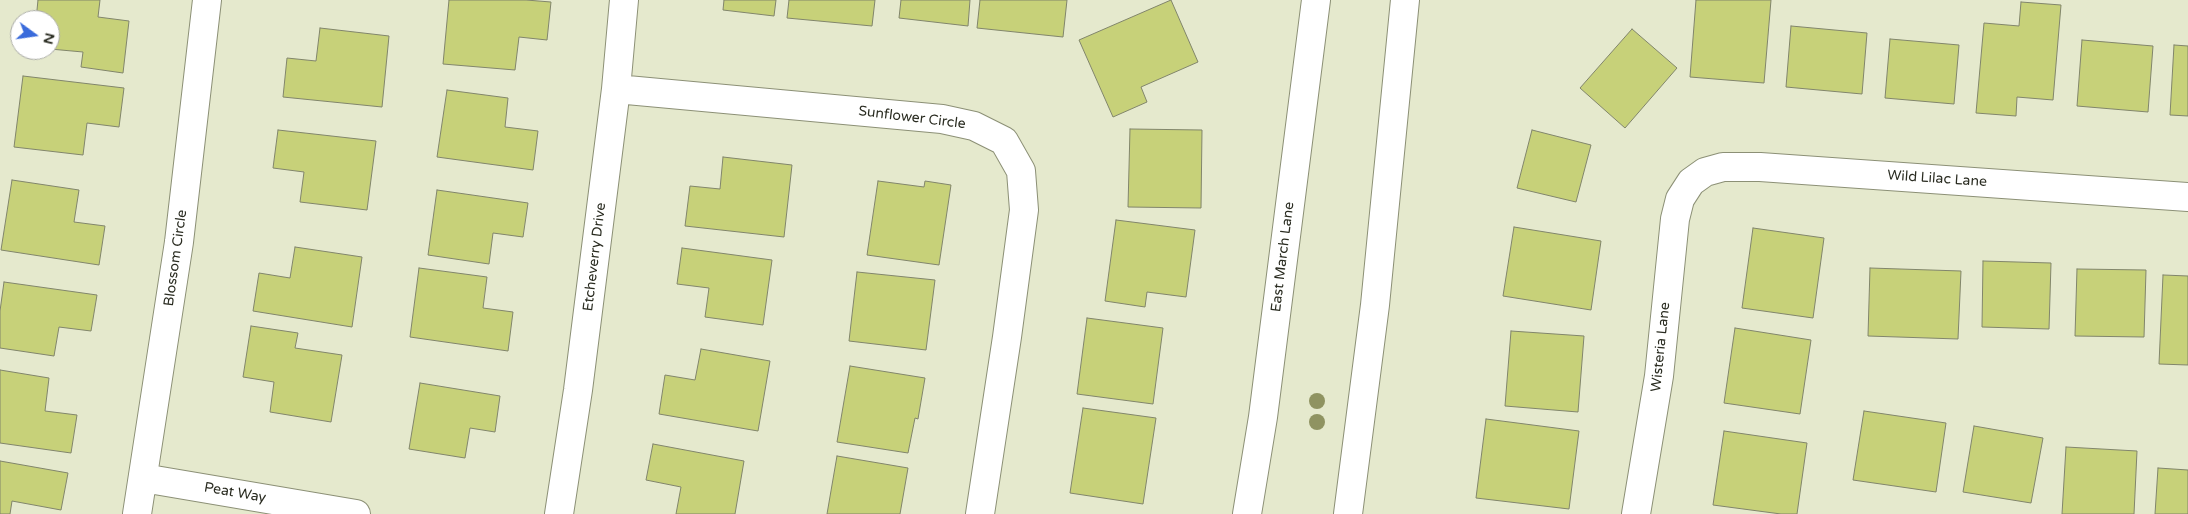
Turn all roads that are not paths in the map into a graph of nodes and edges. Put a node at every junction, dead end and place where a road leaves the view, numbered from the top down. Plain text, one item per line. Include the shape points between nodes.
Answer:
1 (207, 0) edge
2 (624, 0) edge
3 (1316, 0) edge
4 (1405, 0) edge
5 (616, 89) junction
6 (1690, 182) joint
7 (2188, 197) edge
8 (143, 478) junction
9 (137, 514) edge
10 (356, 514) edge
11 (559, 514) edge
12 (980, 514) edge
13 (1247, 514) edge
14 (1348, 514) edge
15 (1636, 514) edge

1 - 8 street, Blossom Circle via 179,242
2 - 5 street, Etcheverry Drive
3 - 13 street, East March Lane via 1263,417
4 - 14 street via 1375,305
5 - 11 street, Etcheverry Drive
5 - 12 street, Sunflower Circle via 942,119 974,126 1004,142 1021,171 1024,210
6 - 7 street, Wild Lilac Lane via 1705,172 1722,167 1760,167
6 - 15 street, Wisteria Lane via 1680,199 1675,219 1659,376
8 - 9 street, Blossom Circle
8 - 10 street, Peat Way

